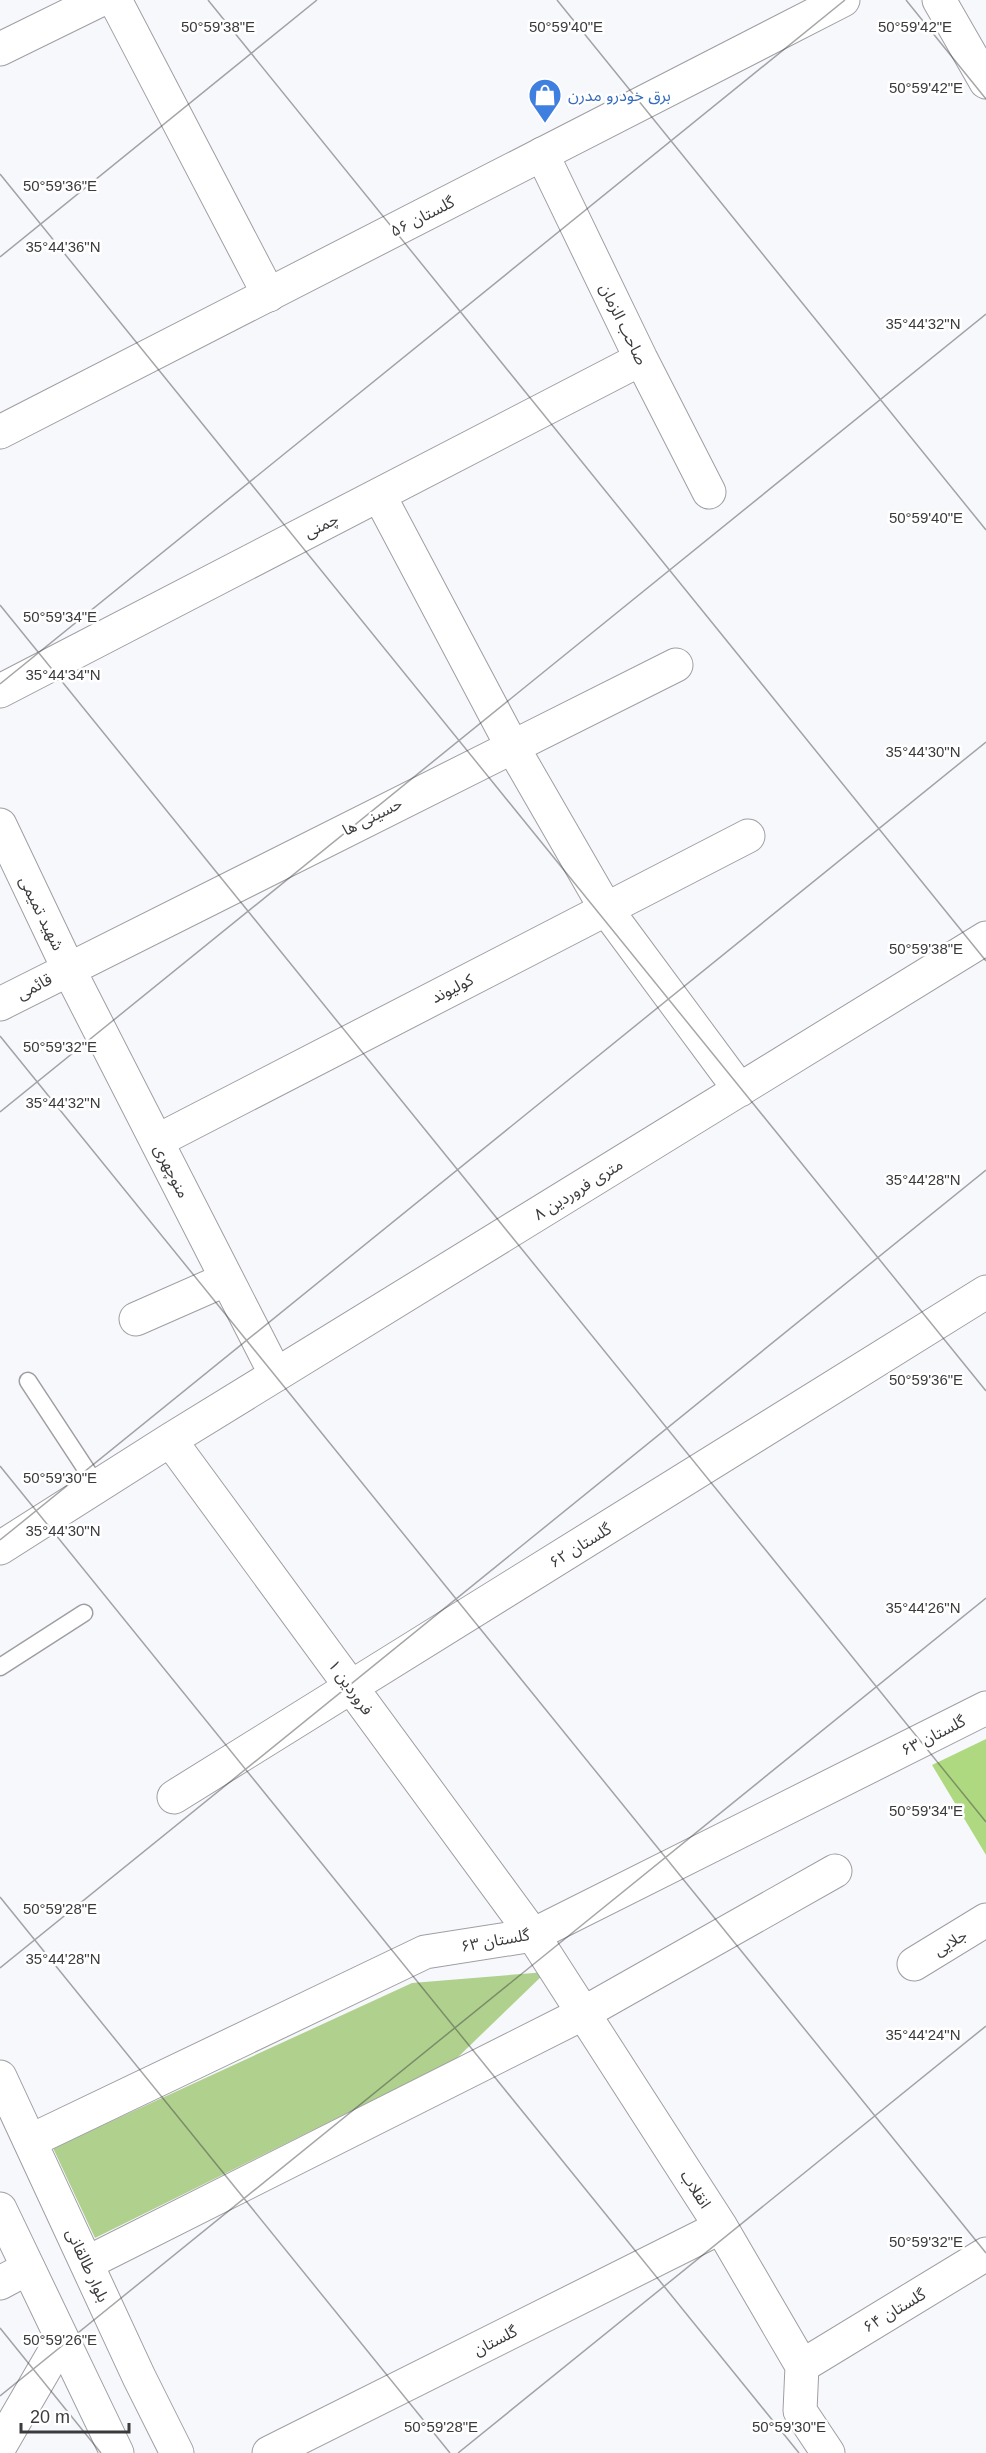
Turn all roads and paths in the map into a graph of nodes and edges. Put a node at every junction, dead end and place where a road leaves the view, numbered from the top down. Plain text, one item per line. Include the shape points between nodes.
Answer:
1 (100, 0) edge
2 (115, 0) edge
3 (843, 0) edge
4 (939, 0) edge
5 (0, 49) edge
6 (986, 82) edge
7 (542, 154) junction
8 (269, 295) junction
9 (641, 358) junction
10 (0, 432) edge
11 (710, 492) dead end
12 (379, 495) junction
13 (676, 665) dead end
14 (0, 691) edge
15 (512, 746) junction
16 (0, 825) edge
17 (748, 836) dead end
18 (606, 909) junction
19 (986, 938) edge
20 (68, 968) junction
21 (0, 1004) edge
22 (740, 1090) junction
23 (157, 1141) junction
24 (227, 1279) junction
25 (986, 1292) edge
26 (136, 1319) dead end
27 (276, 1375) junction
28 (28, 1381) dead end
29 (170, 1440) junction
30 (97, 1486) junction
31 (0, 1548) edge
32 (84, 1613) dead end
33 (0, 1667) edge
34 (351, 1687) junction
35 (986, 1708) edge
36 (174, 1797) dead end
37 (835, 1871) dead end
38 (986, 1920) edge
39 (533, 1935) junction
40 (914, 1964) dead end
41 (582, 2014) junction
42 (0, 2076) edge
43 (30, 2141) junction
44 (0, 2209) edge
45 (721, 2228) junction
46 (986, 2254) edge
47 (87, 2263) junction
48 (14, 2275) edge
49 (62, 2339) junction
50 (802, 2366) junction
51 (0, 2446) edge
52 (117, 2453) edge
53 (177, 2453) edge
54 (269, 2453) edge
55 (828, 2453) edge

1 - 5 street
2 - 8 street
3 - 7 street, گلستان ۵۶
4 - 6 street
7 - 8 street, گلستان ۵۶
7 - 9 street, صاحب الزمان
8 - 10 street, گلستان ۵۶
9 - 11 street, صاحب الزمان
9 - 12 street, چمنی
12 - 14 street, چمنی
12 - 15 street
13 - 15 street, حسینی ها
15 - 18 street
15 - 20 street, حسینی ها
16 - 20 street, شهید تمیمی
17 - 18 street, کولیوند
18 - 22 street
18 - 23 street, کولیوند
19 - 22 street, ۸ متری فروردین
20 - 21 street, قائمی
20 - 23 street, منوچهری
22 - 27 street, ۸ متری فروردین
23 - 24 street, منوچهری
24 - 26 street
24 - 27 street, منوچهری
25 - 34 street, گلستان ۶۲
27 - 29 street, ۸ متری فروردین
28 - 30 lane
29 - 30 street, ۸ متری فروردین
29 - 34 street, فروردین ۱
30 - 31 street, ۸ متری فروردین
32 - 33 lane
34 - 36 street, گلستان ۶۲
34 - 39 street, فروردین ۱
35 - 39 street, گلستان ۶۳
37 - 41 street
38 - 40 street, جلایی
39 - 41 street, انقلاب
39 - 43 street, گلستان ۶۳ via 425,1952
41 - 45 street, انقلاب
41 - 47 street
42 - 43 street, بلوار طالقانی
43 - 47 street, بلوار طالقانی
44 - 48 street
45 - 50 street, انقلاب
45 - 54 street, گلستان
46 - 50 street, گلستان ۶۴
47 - 53 street, بلوار طالقانی
48 - 49 street
49 - 51 street
49 - 52 street
50 - 55 street via 800,2411

